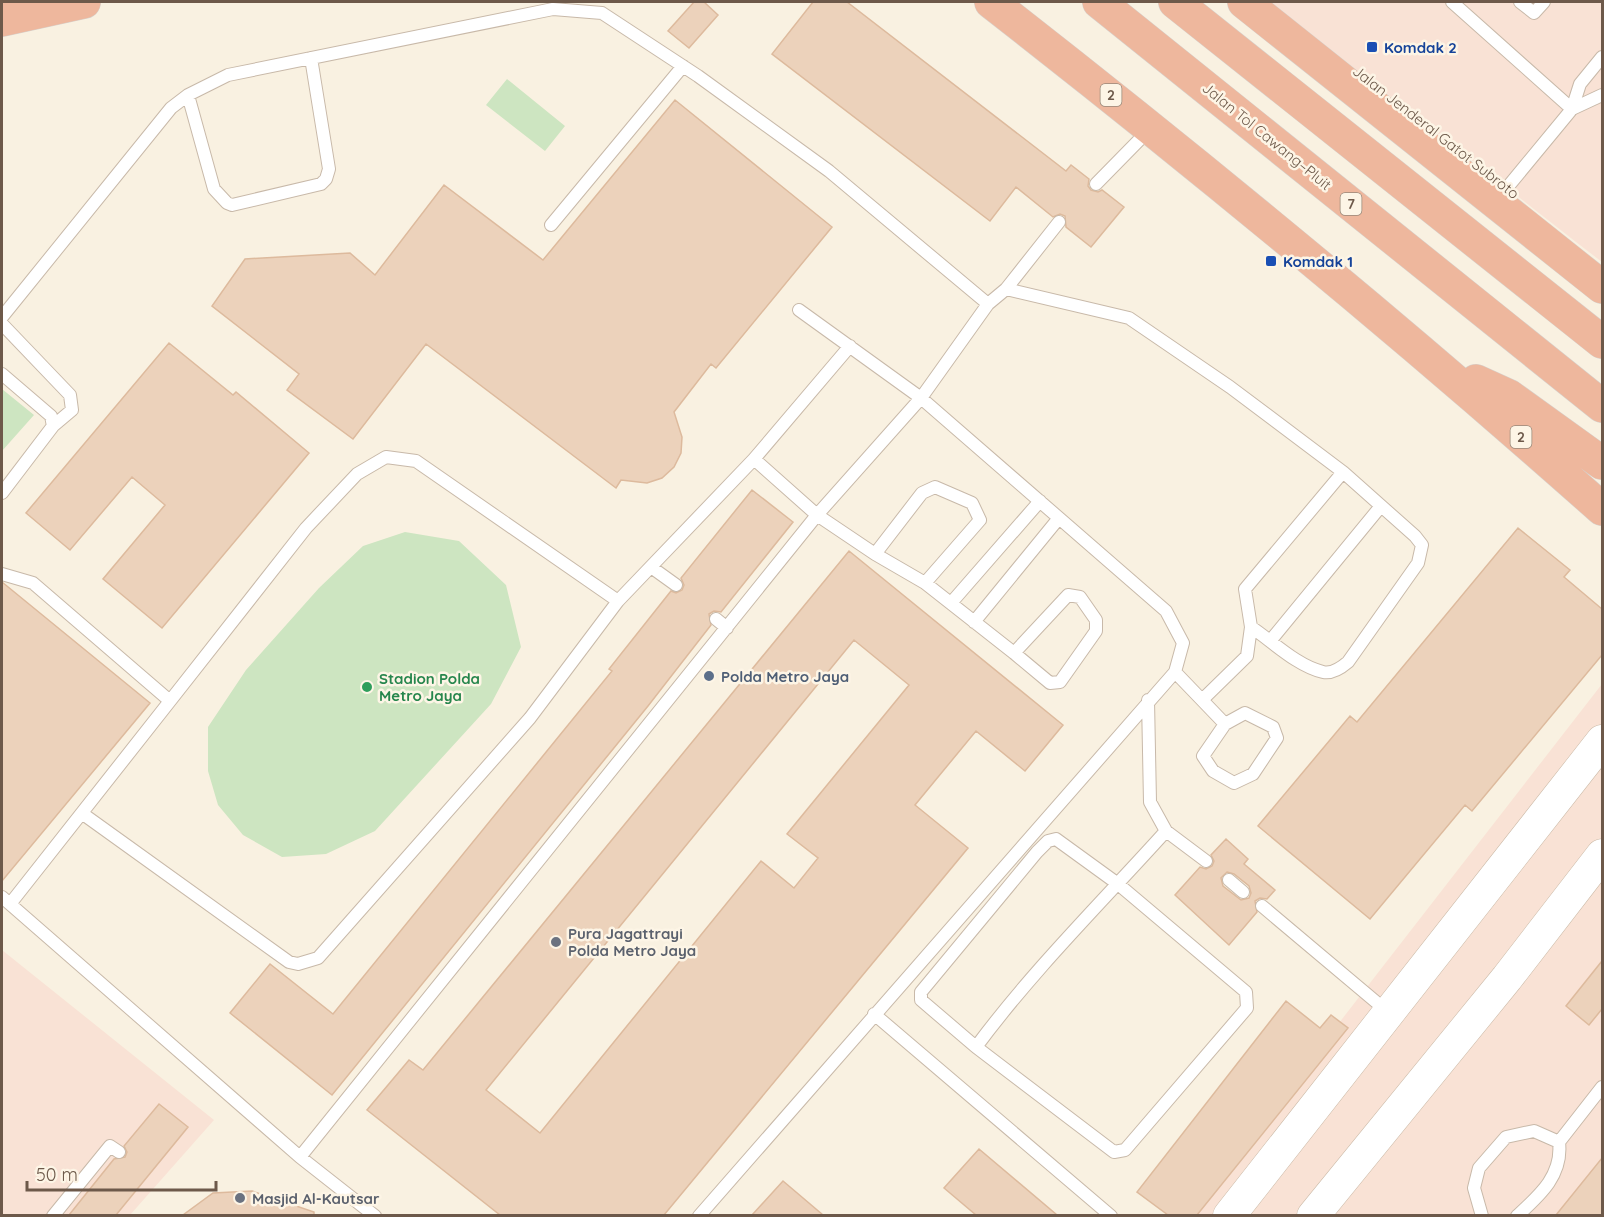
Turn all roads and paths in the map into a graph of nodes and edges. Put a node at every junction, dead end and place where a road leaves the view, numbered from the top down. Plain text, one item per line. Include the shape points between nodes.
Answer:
1 (84, 2) edge
2 (992, 2) edge
3 (1099, 2) edge
4 (1175, 2) edge
5 (1244, 2) edge
6 (1269, 2) edge
7 (1452, 2) edge
8 (1520, 2) edge
9 (1543, 2) edge
10 (2, 20) edge
11 (1602, 57) edge
12 (311, 58) junction
13 (683, 66) junction
14 (188, 95) junction
15 (1602, 95) edge
16 (1572, 109) junction
17 (1152, 127) junction
18 (1096, 184) dead end
19 (1506, 189) junction
20 (1059, 222) dead end
21 (551, 225) dead end
22 (1602, 262) edge
23 (1602, 287) edge
24 (1006, 289) junction
25 (988, 304) junction
26 (799, 310) dead end
27 (2, 317) edge
28 (2, 324) edge
29 (1602, 342) edge
30 (850, 346) junction
31 (1440, 365) junction
32 (2, 374) edge
33 (1509, 396) junction
34 (921, 398) junction
35 (1602, 406) edge
36 (53, 426) junction
37 (754, 459) junction
38 (1602, 463) edge
39 (1343, 472) junction
40 (1602, 478) edge
41 (2, 493) edge
42 (1040, 501) junction
43 (1381, 506) junction
44 (1602, 509) edge
45 (817, 515) junction
46 (1059, 518) junction
47 (875, 554) junction
48 (651, 567) junction
49 (2, 574) edge
50 (925, 583) junction
51 (676, 585) dead end
52 (618, 601) junction
53 (951, 603) junction
54 (716, 619) dead end
55 (974, 622) junction
56 (1251, 627) junction
57 (727, 628) junction
58 (1271, 640) junction
59 (1014, 653) junction
60 (1175, 672) junction
61 (1148, 700) junction
62 (1202, 700) junction
63 (170, 701) junction
64 (1226, 724) junction
65 (1597, 757) edge
66 (83, 814) junction
67 (1166, 831) junction
68 (1602, 855) edge
69 (1206, 861) dead end
70 (1229, 880) dead end
71 (1118, 884) junction
72 (1243, 892) dead end
73 (6, 901) edge
74 (1262, 906) dead end
75 (1388, 1012) junction
76 (874, 1014) junction
77 (976, 1047) junction
78 (1602, 1087) edge
79 (1559, 1142) junction
80 (119, 1152) dead end
81 (300, 1157) junction
82 (53, 1215) edge
83 (375, 1215) edge
84 (699, 1215) edge
85 (1111, 1215) edge
86 (1228, 1215) edge
87 (1313, 1215) edge
88 (1482, 1215) edge
89 (1517, 1215) edge

1 - 10 highway
2 - 17 highway, 2
3 - 35 highway, Jalan Tol Cawang–Pluit / 7
4 - 29 highway
5 - 23 highway
6 - 19 highway, Jalan Jenderal Gatot Subroto
7 - 16 lane
8 - 9 lane via 1534,13
11 - 16 lane via 1580,84
12 - 13 lane via 553,9 602,12
12 - 14 lane via 228,75
12 - 14 lane via 329,169 321,184 232,205 226,203 214,189
13 - 21 lane
13 - 25 lane via 829,171
14 - 27 lane via 171,108
15 - 16 lane
16 - 19 lane
17 - 18 lane
17 - 31 highway, 2
19 - 22 highway, Jalan Jenderal Gatot Subroto
20 - 24 lane
24 - 25 lane
24 - 39 lane via 1130,318
25 - 34 lane
26 - 30 lane
28 - 36 lane via 70,395 72,410
30 - 34 lane
30 - 37 lane
31 - 33 highway
31 - 44 highway, 2
32 - 36 lane via 51,417
33 - 38 highway
33 - 40 lane
34 - 42 lane
34 - 45 lane
36 - 41 lane
37 - 45 lane
37 - 48 lane
39 - 43 lane
39 - 56 lane via 1245,589
42 - 46 lane
42 - 53 lane
43 - 58 lane
43 - 58 lane via 1415,536 1422,551 1419,563 1348,662 1333,672 1323,672 1304,664
45 - 47 lane
45 - 57 lane
46 - 55 lane
46 - 60 lane via 1166,611 1183,643
47 - 50 lane
47 - 50 lane via 922,493 935,487 972,503 980,520
48 - 51 lane
48 - 52 lane
49 - 63 lane via 33,583
50 - 53 lane
52 - 63 lane via 416,461 386,457 357,474 306,528
52 - 66 lane via 530,717 318,958 298,964 289,962
53 - 55 lane
54 - 57 lane
55 - 59 lane
56 - 58 lane
56 - 62 lane via 1247,656
57 - 81 lane
59 - 59 lane via 1068,595 1080,597 1096,620 1096,631 1060,682 1050,683
60 - 61 lane
60 - 62 lane
61 - 67 lane via 1150,802
61 - 76 lane
62 - 64 lane
63 - 66 lane
64 - 64 lane via 1203,756 1213,771 1233,783 1253,774 1277,738 1273,727 1245,713
65 - 75 main road
66 - 73 lane
67 - 69 lane
67 - 71 lane
68 - 87 main road
70 - 72 lane
71 - 77 lane via 1002,1012
71 - 77 lane via 1056,839 1037,852 921,992 921,1000
71 - 77 lane via 1246,992 1247,1008 1138,1136 1125,1150 1113,1152
73 - 81 lane
74 - 75 lane
75 - 86 main road
76 - 84 lane
76 - 85 lane
78 - 79 lane
79 - 88 lane via 1534,1131 1506,1137 1479,1168 1474,1188
79 - 89 lane via 1557,1170 1542,1194
80 - 82 lane via 110,1146
81 - 83 lane

